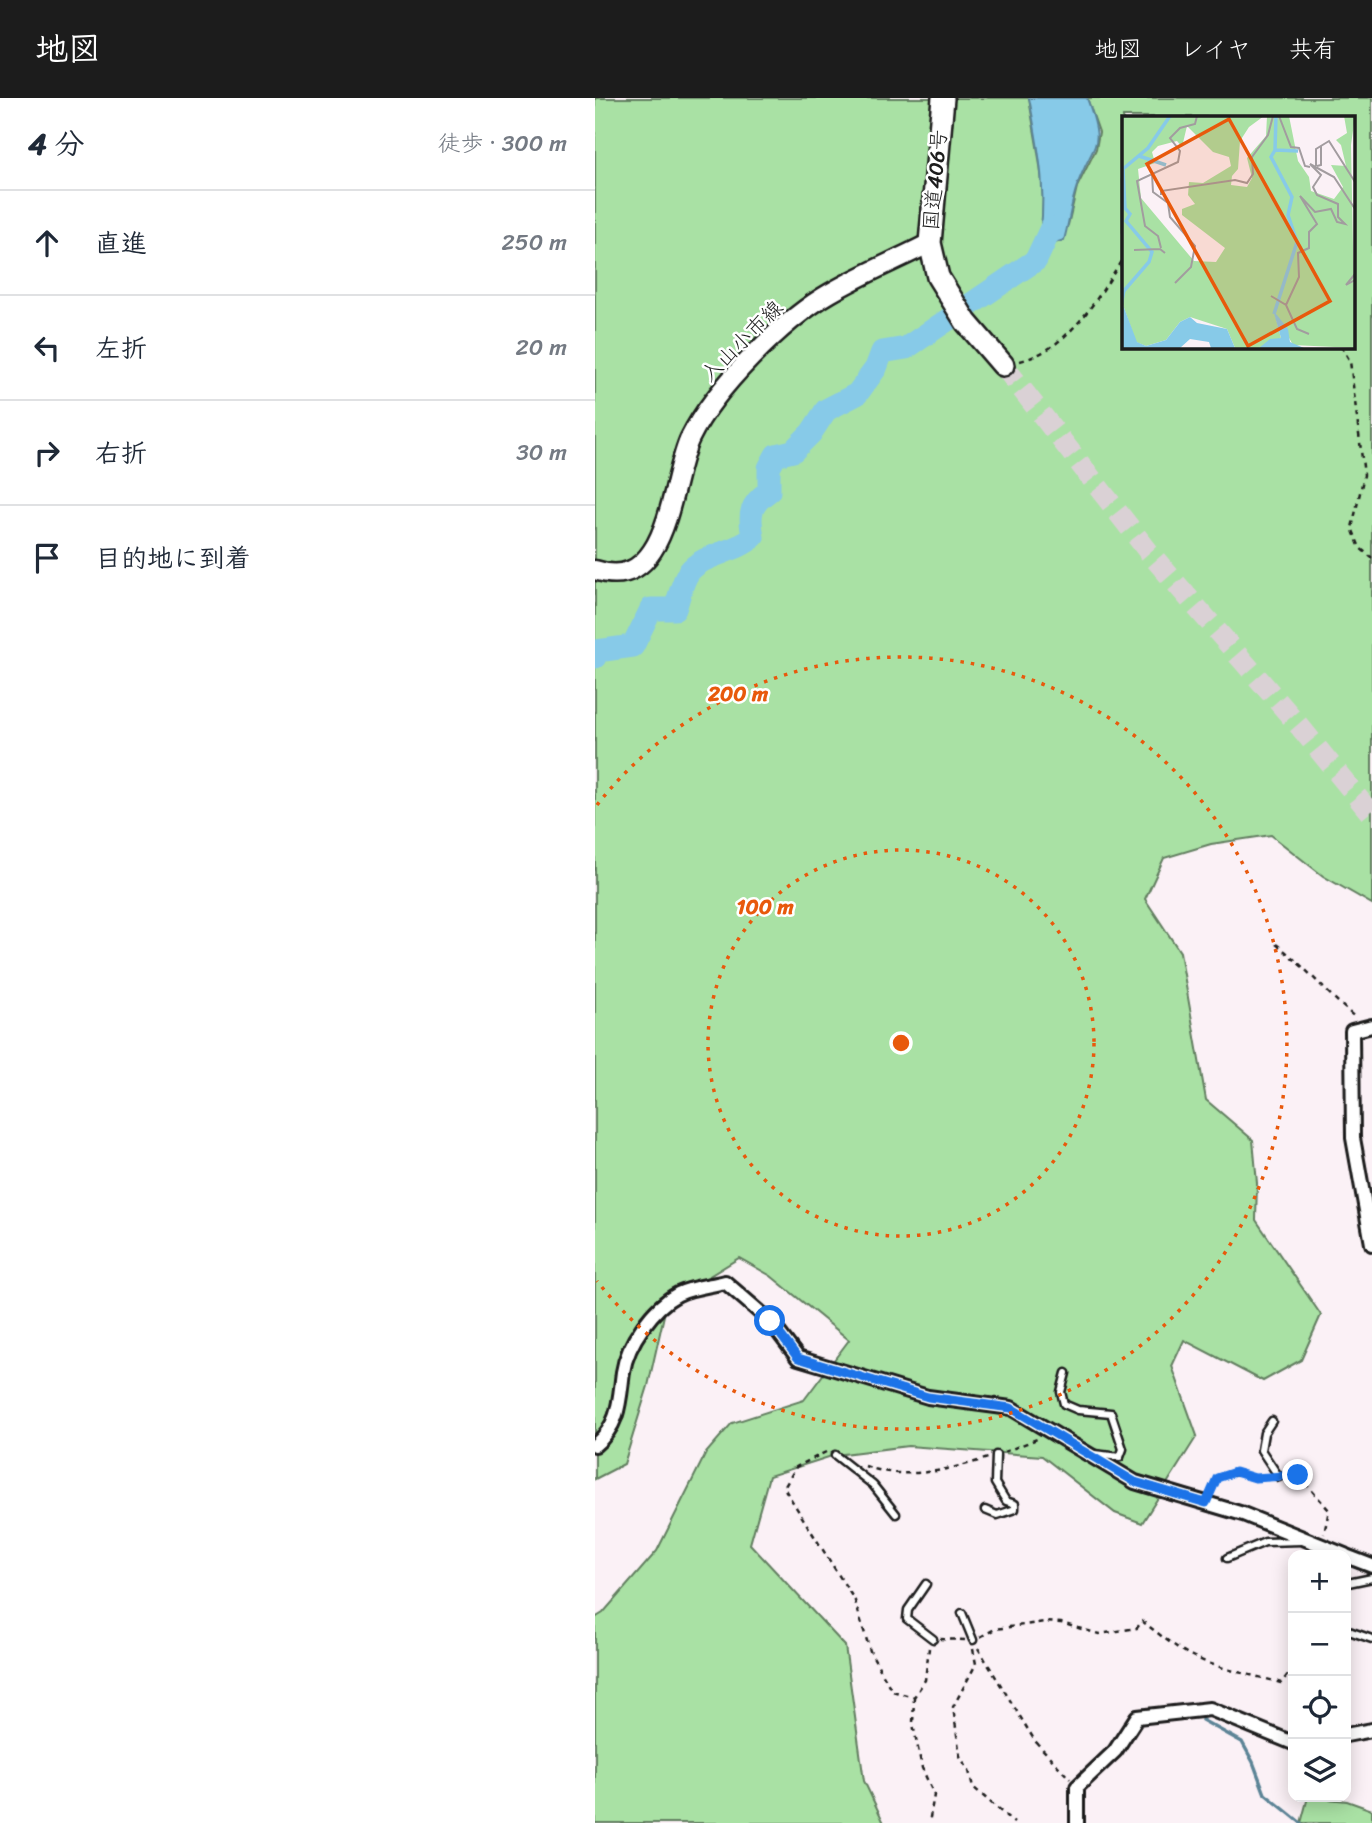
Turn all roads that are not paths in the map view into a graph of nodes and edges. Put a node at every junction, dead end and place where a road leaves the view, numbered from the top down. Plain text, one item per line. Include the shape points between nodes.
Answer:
1 (943, 98) edge
2 (930, 243) junction
3 (1003, 365) tunnel mouth
4 (595, 570) edge
5 (1369, 1026) edge
6 (1372, 1244) edge
7 (1066, 1373) dead end
8 (1272, 1421) dead end
9 (595, 1445) edge
10 (1081, 1452) junction
11 (835, 1455) dead end
12 (996, 1455) dead end
13 (1279, 1477) road end
14 (985, 1510) dead end
15 (896, 1514) dead end
16 (1308, 1541) junction
17 (1332, 1550) edge
18 (1351, 1557) edge
19 (1227, 1558) dead end
20 (1372, 1566) edge
21 (1372, 1578) edge
22 (1351, 1582) edge
23 (926, 1584) dead end
24 (962, 1613) dead end
25 (1351, 1632) edge
26 (933, 1639) dead end
27 (1372, 1639) edge
28 (974, 1640) road end
29 (1372, 1730) edge
30 (1351, 1734) edge
31 (1288, 1741) edge
32 (1077, 1823) edge

1 - 2 highway, 国道406号
2 - 3 highway, 国道406号 via 938,277 966,322
2 - 4 main road, 入山小市線 via 828,293 753,357 719,393 689,439 669,516 651,552 629,572 609,575
5 - 6 street via 1352,1031 1353,1138
7 - 10 lane via 1061,1392 1064,1404 1111,1413 1123,1449 1120,1457
8 - 13 lane via 1261,1450
9 - 10 street via 616,1419 623,1367 645,1326 680,1293 725,1282 770,1321 798,1358 928,1397 1011,1408
10 - 16 street via 1135,1482 1243,1514
11 - 15 lane via 873,1485
12 - 14 lane via 995,1483 1006,1501 1016,1504 1015,1509 997,1515
16 - 17 street
16 - 19 lane via 1265,1542
18 - 20 street
21 - 22 lane
23 - 26 lane via 907,1619
24 - 28 lane
25 - 27 lane
29 - 30 street
31 - 32 street via 1210,1709 1137,1717 1115,1751 1077,1787

